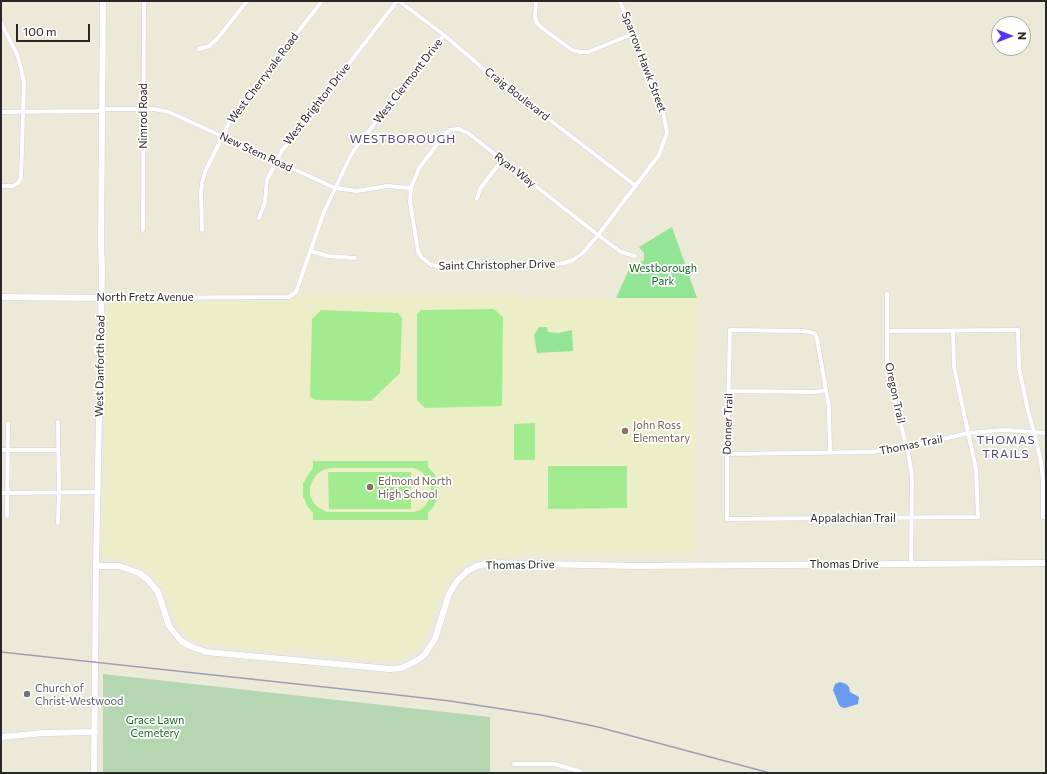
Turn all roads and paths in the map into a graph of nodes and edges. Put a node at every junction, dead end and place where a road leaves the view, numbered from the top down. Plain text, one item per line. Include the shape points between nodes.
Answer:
1 (102, 1) edge
2 (144, 1) edge
3 (247, 1) edge
4 (322, 1) edge
5 (398, 1) edge
6 (536, 1) edge
7 (620, 1) edge
8 (1, 23) edge
9 (633, 34) junction
10 (444, 35) junction
11 (199, 49) dead end
12 (142, 109) junction
13 (102, 110) junction
14 (1, 112) edge
15 (23, 112) junction
16 (222, 136) junction
17 (502, 160) junction
18 (276, 161) junction
19 (1, 186) edge
20 (636, 186) junction
21 (335, 188) junction
22 (411, 188) junction
23 (477, 199) dead end
24 (259, 218) dead end
25 (143, 230) dead end
26 (202, 230) dead end
27 (598, 235) junction
28 (311, 251) junction
29 (635, 256) dead end
30 (355, 258) dead end
31 (887, 294) dead end
32 (1, 297) edge
33 (288, 297) joint
34 (101, 298) junction
35 (887, 331) junction
36 (953, 331) junction
37 (826, 390) junction
38 (729, 391) junction
39 (58, 422) dead end
40 (8, 424) dead end
41 (1034, 432) junction
42 (969, 433) junction
43 (1046, 433) edge
44 (907, 448) junction
45 (1, 450) edge
46 (7, 450) junction
47 (58, 450) junction
48 (830, 452) junction
49 (727, 454) junction
50 (59, 492) junction
51 (97, 492) junction
52 (1, 493) edge
53 (7, 493) junction
54 (7, 516) dead end
55 (1045, 517) edge
56 (912, 518) junction
57 (727, 519) joint
58 (58, 523) dead end
59 (1046, 563) edge
60 (912, 564) junction
61 (96, 566) junction
62 (95, 732) junction
63 (1, 737) edge
64 (514, 764) dead end
65 (94, 773) edge
66 (582, 773) edge

1 - 13 street, West Danforth Road
2 - 12 street, Nimrod Road
3 - 11 street via 218,38 209,46
4 - 16 street, West Cherryvale Road via 238,109
5 - 10 street, Craig Boulevard
5 - 18 street, West Brighton Drive via 280,152
6 - 9 street via 537,23 572,50 588,52
7 - 9 street, Sparrow Hawk Street
8 - 15 street via 17,54 21,68 24,83
9 - 20 street, Sparrow Hawk Street via 663,110 667,133 659,155
10 - 20 street, Craig Boulevard via 485,70
10 - 21 street, West Clermont Drive via 357,146
12 - 13 street, New Stem Road
12 - 16 street, New Stem Road via 169,112
12 - 25 street, Nimrod Road
13 - 15 street, New Stem Road
13 - 34 street, West Danforth Road
14 - 15 street, New Stem Road
15 - 19 street via 20,178 13,186
16 - 18 street, New Stem Road
16 - 26 street, West Cherryvale Road via 202,183
17 - 22 street, Ryan Way via 464,131 449,130 419,168
17 - 23 street via 480,189
17 - 27 street, Ryan Way
18 - 21 street, New Stem Road
18 - 24 street, West Brighton Drive via 267,180 265,202
20 - 27 street, Saint Christopher Drive
21 - 22 street, New Stem Road via 357,191 387,186
21 - 28 street, West Clermont Drive
22 - 27 street, Saint Christopher Drive via 410,202 418,251 431,265 444,267 564,263 584,252
27 - 29 street, Ryan Way via 621,252
28 - 30 street via 327,256
28 - 33 street, West Clermont Drive via 296,292
31 - 35 street, Oregon Trail
32 - 34 street, North Fretz Avenue
33 - 34 street, North Fretz Avenue
34 - 51 street, West Danforth Road
35 - 36 street
35 - 44 street, Oregon Trail via 887,361
36 - 41 street via 1018,330 1019,368
36 - 42 street via 954,367
37 - 38 street
37 - 38 street, Donner Trail via 815,334 802,331 730,330
37 - 48 street
38 - 49 street, Donner Trail
39 - 47 street
40 - 46 street
41 - 42 street, Thomas Trail via 1005,430
41 - 43 street, Thomas Trail
41 - 55 street via 1043,480
42 - 44 street, Thomas Trail
42 - 56 street, Appalachian Trail via 976,469 978,517
44 - 48 street, Thomas Trail via 871,452
44 - 56 street, Oregon Trail via 912,477
45 - 46 street
46 - 47 street
46 - 53 street
47 - 50 street
48 - 49 street, Thomas Trail
49 - 57 street, Donner Trail
50 - 51 street
50 - 53 street
50 - 58 street
51 - 61 street, West Danforth Road
52 - 53 street
53 - 54 street
56 - 57 street, Appalachian Trail
56 - 60 street, Oregon Trail
59 - 60 street, Thomas Drive
60 - 61 street, Thomas Drive via 637,566 490,563 467,571 457,581 449,594 435,639 425,654 410,664 390,669 206,652 192,647 175,635 168,626 158,592 147,579 139,573 119,566
61 - 62 street, West Danforth Road
62 - 63 street
62 - 65 street, West Danforth Road
64 - 66 street via 554,764

